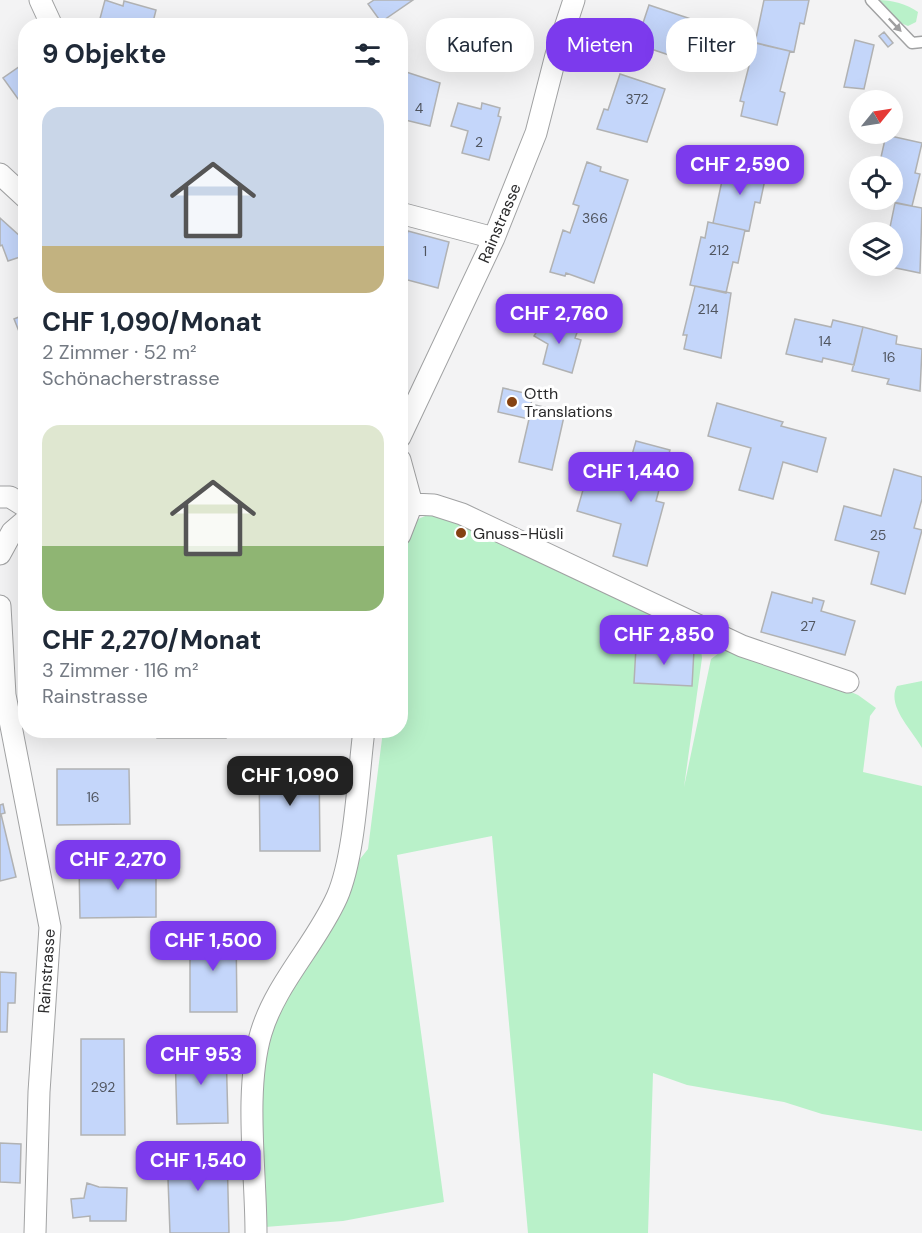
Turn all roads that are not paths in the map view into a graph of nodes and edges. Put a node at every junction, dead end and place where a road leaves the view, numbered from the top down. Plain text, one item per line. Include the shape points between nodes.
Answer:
1 (40, 0) edge
2 (574, 0) edge
3 (871, 0) edge
4 (48, 18) edge
5 (922, 42) edge
6 (0, 174) edge
7 (18, 191) edge
8 (408, 215) edge
9 (494, 238) junction
10 (408, 420) edge
11 (408, 489) edge
12 (0, 497) edge
13 (18, 502) edge
14 (412, 504) junction
15 (408, 514) edge
16 (18, 527) edge
17 (0, 554) edge
18 (0, 606) edge
19 (848, 682) dead end
20 (363, 738) edge
21 (35, 1233) edge
22 (256, 1233) edge

1 - 4 street
2 - 9 street, Rainstrasse via 536,133
3 -> 5 lane via 912,43
6 - 7 street
8 - 9 street
9 - 10 street, Rainstrasse
11 - 14 street
12 - 13 street
14 - 15 street
14 - 19 street via 434,505 462,514 742,646
16 - 17 street
18 - 21 street, Rainstrasse via 5,695 50,927 43,1002
20 - 22 street via 346,866 337,897 273,1004 261,1032 253,1074

